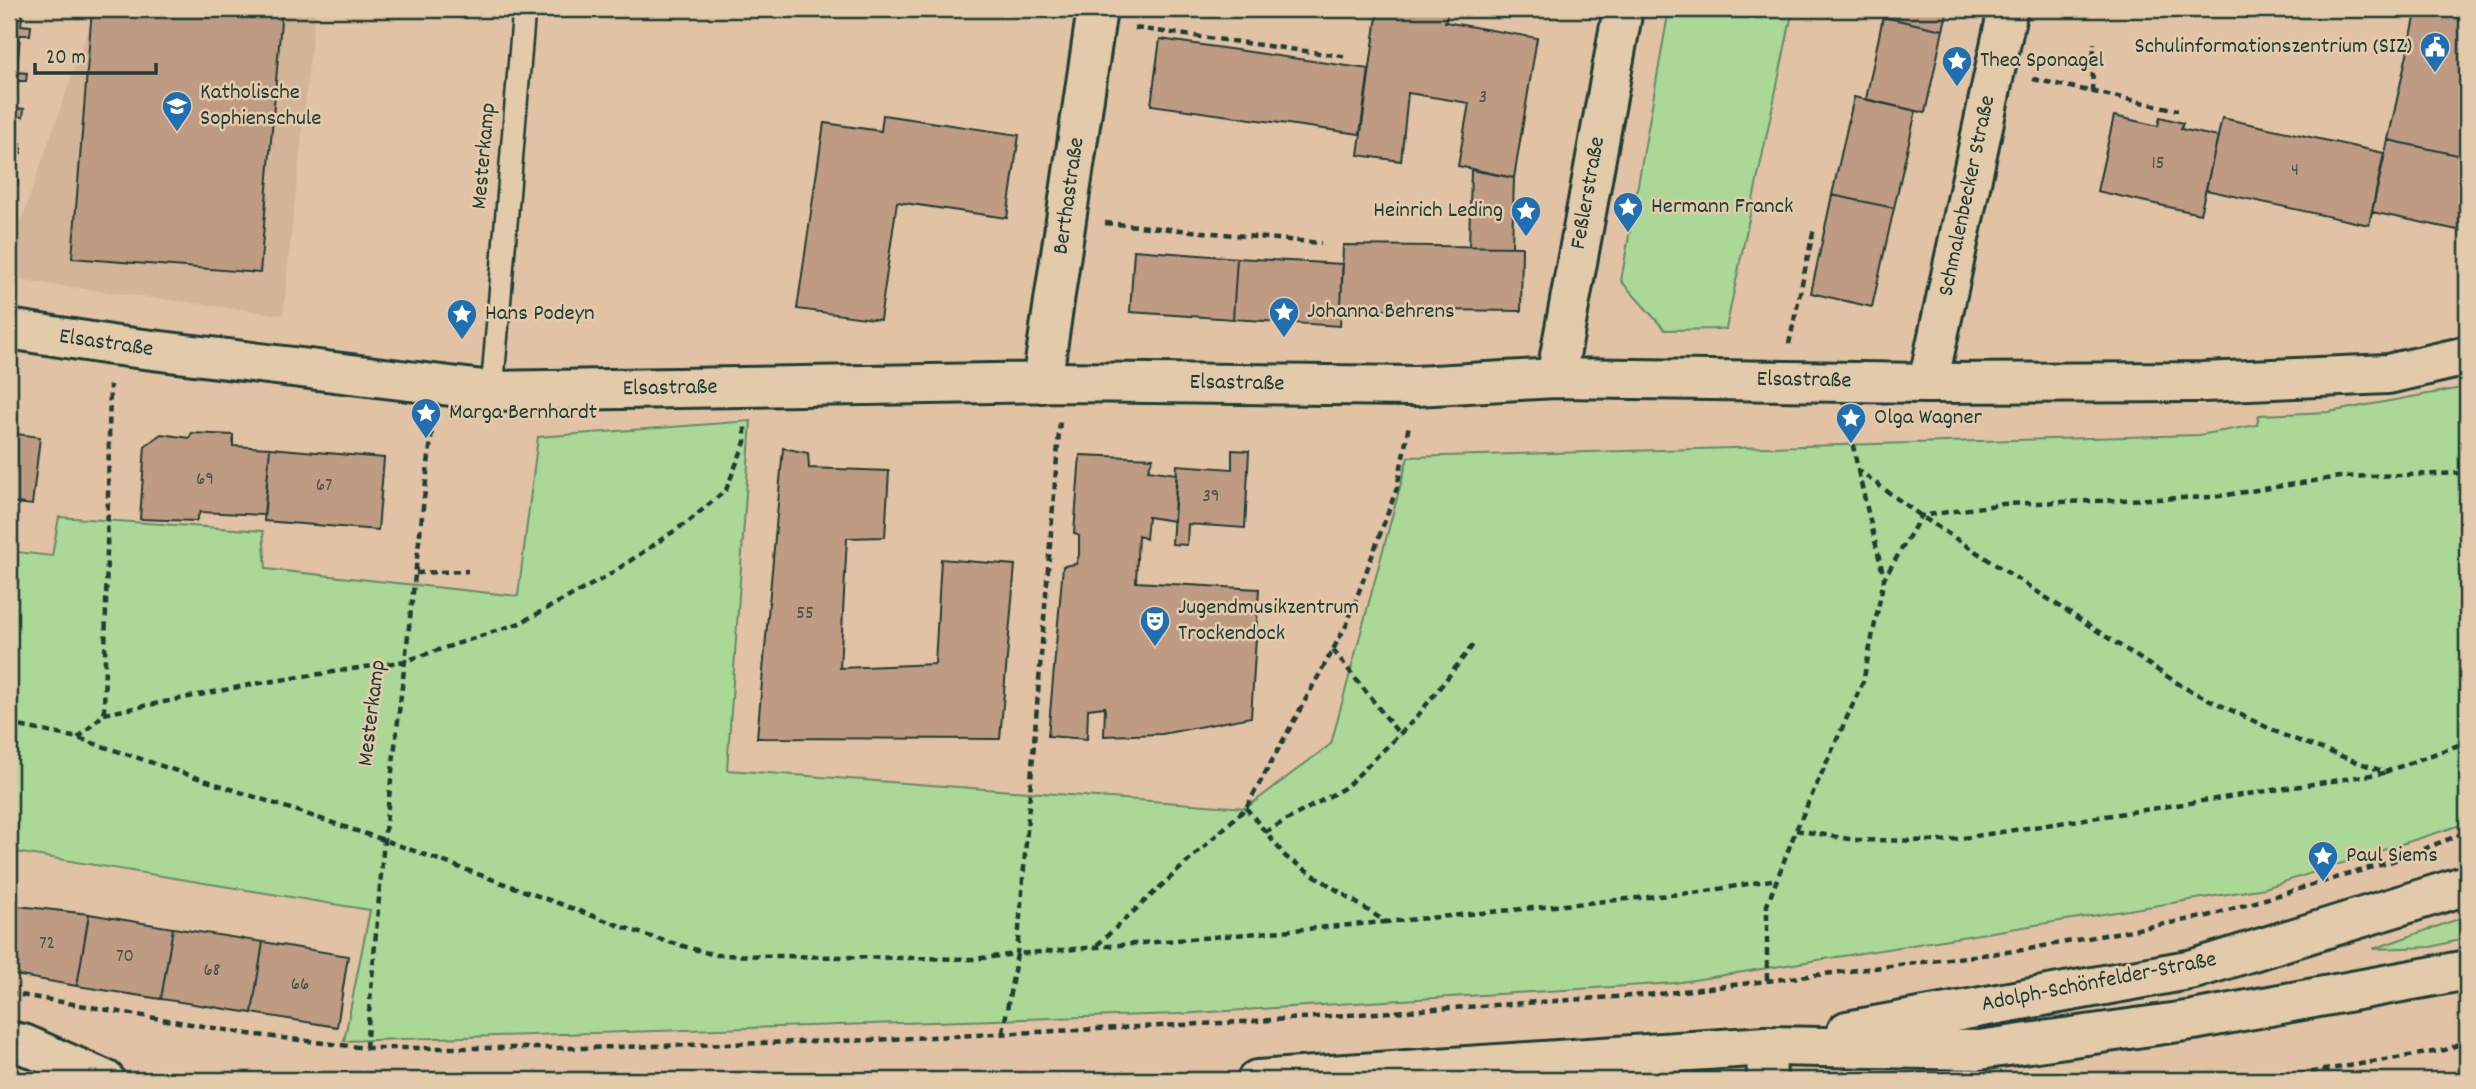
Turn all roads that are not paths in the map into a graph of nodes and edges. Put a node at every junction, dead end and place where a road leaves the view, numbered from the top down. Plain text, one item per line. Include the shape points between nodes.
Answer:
1 (524, 9) edge
2 (1623, 9) edge
3 (2008, 9) edge
4 (1096, 16) edge
5 (9, 329) edge
6 (2467, 356) edge
7 (1556, 377) junction
8 (1052, 383) junction
9 (1928, 383) junction
10 (492, 391) junction
11 (2467, 885) edge
12 (2467, 970) edge
13 (9, 1041) edge
14 (1766, 1063) edge
15 (105, 1080) edge
16 (1257, 1080) edge

1 - 10 lane, Mesterkamp
2 - 7 street, Feßlerstraße
3 - 9 street, Schmalenbecker Straße
4 - 8 street, Berthastraße via 1066,220
5 - 10 street, Elsastraße
6 - 9 street, Elsastraße via 2388,374 2203,382
7 - 8 street, Elsastraße via 1416,386
7 - 9 street, Elsastraße
8 - 10 street, Elsastraße
11 - 14 street, Adolph-Schönfelder-Straße via 2194,969
12 - 14 street, Adolph-Schönfelder-Straße via 2193,1020 1979,1050
13 - 15 street
14 - 16 street, Adolph-Schönfelder-Straße

